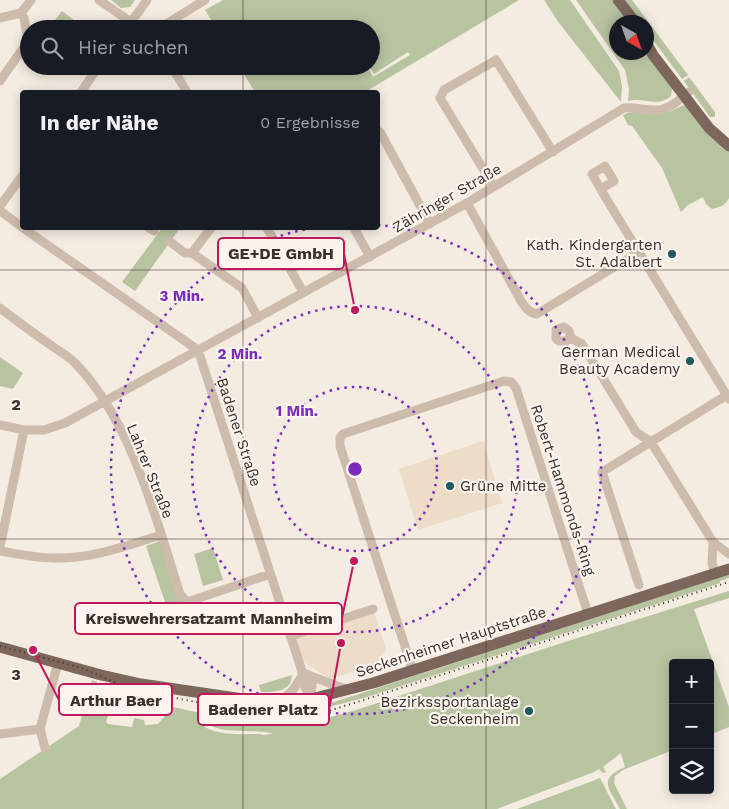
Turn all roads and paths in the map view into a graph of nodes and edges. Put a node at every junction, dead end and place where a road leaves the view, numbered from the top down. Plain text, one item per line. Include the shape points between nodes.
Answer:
1 (32, 0) edge
2 (99, 0) edge
3 (147, 0) edge
4 (206, 0) edge
5 (618, 0) edge
6 (21, 14) junction
7 (630, 15) edge
8 (0, 18) edge
9 (24, 20) edge
10 (122, 20) edge
11 (132, 20) edge
12 (173, 20) edge
13 (654, 48) edge
14 (20, 52) edge
15 (654, 56) edge
16 (93, 75) edge
17 (177, 75) edge
18 (0, 81) edge
19 (82, 90) edge
20 (186, 90) edge
21 (687, 94) junction
22 (380, 132) edge
23 (729, 140) edge
24 (729, 146) edge
25 (553, 152) junction
26 (20, 179) edge
27 (494, 187) junction
28 (601, 189) dead end
29 (467, 204) junction
30 (0, 206) edge
31 (0, 211) edge
32 (430, 224) junction
33 (20, 225) edge
34 (27, 230) edge
35 (210, 230) edge
36 (268, 230) edge
37 (355, 230) edge
38 (169, 241) dead end
39 (639, 252) junction
40 (192, 254) junction
41 (370, 257) junction
42 (303, 292) junction
43 (0, 308) edge
44 (258, 318) junction
45 (571, 338) dead end
46 (198, 350) junction
47 (728, 397) edge
48 (104, 402) junction
49 (0, 426) edge
50 (24, 430) junction
51 (651, 442) junction
52 (161, 534) junction
53 (713, 542) junction
54 (0, 547) edge
55 (0, 551) edge
56 (729, 554) edge
57 (729, 569) edge
58 (270, 574) junction
59 (715, 574) junction
60 (639, 585) dead end
61 (373, 608) dead end
62 (588, 614) junction
63 (290, 636) junction
64 (0, 647) edge
65 (58, 663) junction
66 (413, 671) junction
67 (304, 673) junction
68 (349, 691) junction
69 (312, 699) junction
70 (280, 701) junction
71 (40, 729) junction
72 (0, 734) edge
73 (45, 748) dead end

1 - 6 street
2 - 10 street
3 - 11 street
4 - 12 street
5 - 7 main road
6 - 8 street
6 - 9 street
13 - 21 main road
14 - 18 street
15 - 21 main road
16 - 19 street
17 - 20 street
21 - 23 main road
21 - 24 main road via 708,128
21 - 25 street, Zähringer Straße via 664,109 624,108
22 - 32 street
25 - 27 street, Zähringer Straße
25 - 27 street via 496,60 444,90 440,98
26 - 30 street
27 - 29 street, Zähringer Straße
28 - 39 street
29 - 32 street, Zähringer Straße
29 - 39 street via 521,301 533,314
31 - 33 street
32 - 41 street, Zähringer Straße
34 - 46 street
35 - 40 street
36 - 42 street
37 - 41 street
38 - 40 street via 185,253
39 - 47 street
40 - 44 street via 242,288
41 - 42 street, Zähringer Straße
42 - 44 street, Zähringer Straße
43 - 48 street, Lahrer Straße via 75,363
44 - 46 street, Zähringer Straße
45 - 51 street via 582,344 636,432
46 - 48 street, Zähringer Straße
46 - 58 street, Badener Straße
47 - 51 street
48 - 50 street, Zähringer Straße via 65,423 44,430
48 - 52 street, Lahrer Straße via 137,466
49 - 50 street, Zähringer Straße
50 - 54 street
51 - 53 street
51 - 60 street via 602,472
52 - 55 street via 105,552 72,558 52,559
52 - 58 street, Lahrer Straße via 180,594 188,602
53 - 56 street
53 - 59 street
57 - 59 main road, Seckenheimer Hauptstraße
58 - 63 street, Badener Straße
59 - 62 main road, Seckenheimer Hauptstraße
61 - 63 street
62 - 66 main road, Seckenheimer Hauptstraße
62 - 66 street, Robert-Hammonds-Ring via 516,388 511,382 504,381 381,420 343,434 340,446
63 - 67 street, Badener Straße
64 - 65 main road, Seckenheimer Hauptstraße
65 - 70 main road, Seckenheimer Hauptstraße via 171,689
65 - 71 street
66 - 68 main road, Seckenheimer Hauptstraße
67 - 68 street
67 - 69 street, Badener Straße via 313,689
67 - 70 street
68 - 69 main road, Seckenheimer Hauptstraße
69 - 70 main road, Seckenheimer Hauptstraße
71 - 72 street
71 - 73 street

